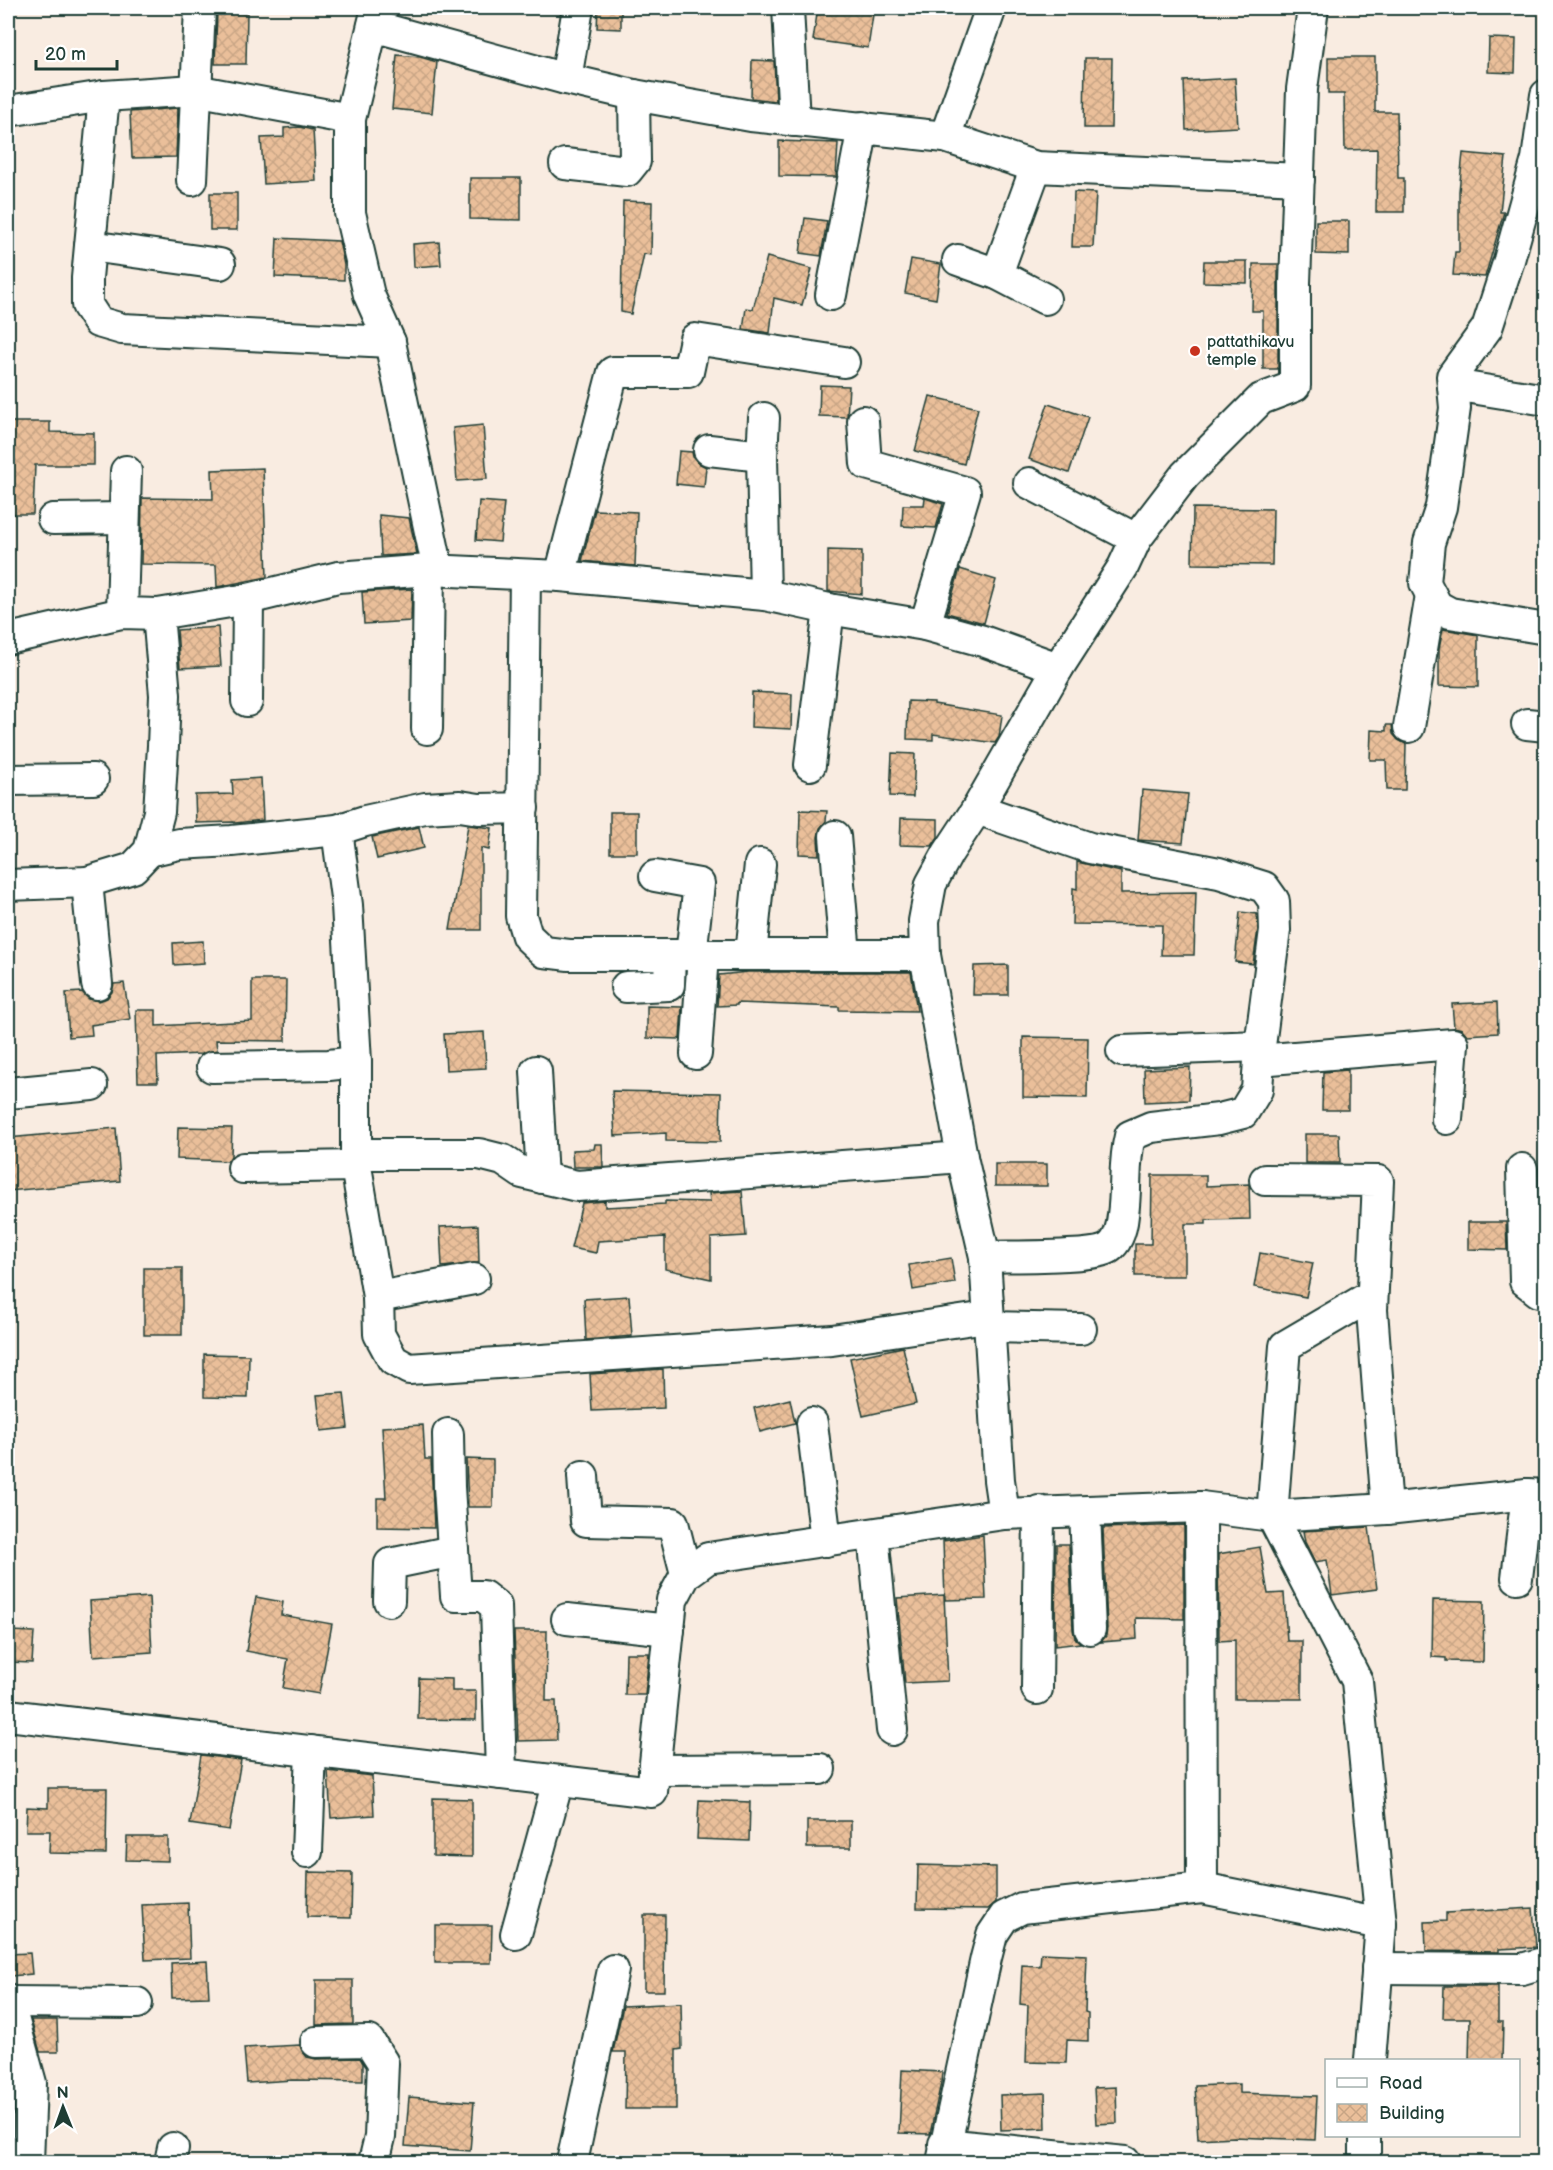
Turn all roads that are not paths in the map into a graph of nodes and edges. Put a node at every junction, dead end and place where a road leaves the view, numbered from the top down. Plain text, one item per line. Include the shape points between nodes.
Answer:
1 (200, 8) edge
2 (578, 8) edge
3 (788, 8) edge
4 (991, 8) edge
5 (1313, 8) edge
6 (375, 17) edge
7 (566, 79) junction
8 (195, 90) junction
9 (634, 95) junction
10 (1545, 95) edge
11 (104, 96) junction
12 (8, 111) edge
13 (350, 119) junction
14 (794, 121) junction
15 (863, 127) junction
16 (945, 137) junction
17 (565, 164) dead end
18 (1035, 167) junction
19 (1299, 179) junction
20 (192, 180) dead end
21 (90, 246) junction
22 (958, 260) dead end
23 (220, 264) dead end
24 (997, 274) junction
25 (831, 295) dead end
26 (1045, 300) dead end
27 (390, 342) junction
28 (844, 362) dead end
29 (1453, 385) junction
30 (1545, 400) edge
31 (764, 418) dead end
32 (863, 421) dead end
33 (710, 450) dead end
34 (762, 456) junction
35 (126, 471) dead end
36 (1029, 483) dead end
37 (123, 518) junction
38 (53, 519) dead end
39 (1136, 539) junction
40 (434, 570) junction
41 (525, 575) junction
42 (560, 576) junction
43 (765, 595) junction
44 (1431, 595) junction
45 (248, 599) junction
46 (829, 609) junction
47 (122, 613) junction
48 (158, 614) junction
49 (925, 624) junction
50 (1545, 629) edge
51 (8, 639) edge
52 (1058, 668) junction
53 (247, 701) dead end
54 (1409, 727) dead end
55 (427, 729) dead end
56 (810, 765) dead end
57 (93, 779) dead end
58 (8, 780) edge
59 (523, 808) junction
60 (977, 809) junction
61 (337, 830) junction
62 (836, 836) dead end
63 (149, 851) junction
64 (760, 864) dead end
65 (655, 876) dead end
66 (87, 882) junction
67 (8, 885) edge
68 (688, 955) junction
69 (751, 955) junction
70 (845, 955) junction
71 (926, 955) junction
72 (97, 984) dead end
73 (626, 987) dead end
74 (1122, 1051) dead end
75 (1260, 1053) junction
76 (696, 1054) dead end
77 (356, 1062) junction
78 (213, 1067) dead end
79 (536, 1071) dead end
80 (92, 1085) dead end
81 (8, 1093) edge
82 (1447, 1119) dead end
83 (962, 1157) junction
84 (356, 1160) junction
85 (243, 1168) dead end
86 (1522, 1169) dead end
87 (542, 1178) junction
88 (1265, 1180) dead end
89 (985, 1257) junction
90 (474, 1279) dead end
91 (1545, 1291) edge
92 (1372, 1295) junction
93 (378, 1298) junction
94 (988, 1322) junction
95 (1081, 1329) dead end
96 (812, 1423) dead end
97 (448, 1434) dead end
98 (583, 1476) dead end
99 (1536, 1495) edge
100 (1201, 1507) junction
101 (1387, 1509) junction
102 (1039, 1511) junction
103 (1085, 1512) junction
104 (1004, 1514) junction
105 (1272, 1516) junction
106 (873, 1534) junction
107 (826, 1541) junction
108 (453, 1551) junction
109 (686, 1574) junction
110 (1517, 1578) dead end
111 (389, 1601) dead end
112 (567, 1619) dead end
113 (1090, 1629) dead end
114 (669, 1630) junction
115 (1037, 1689) dead end
116 (8, 1714) edge
117 (892, 1730) dead end
118 (311, 1751) junction
119 (820, 1769) dead end
120 (654, 1770) junction
121 (501, 1774) junction
122 (558, 1780) junction
123 (307, 1852) dead end
124 (1202, 1888) junction
125 (1381, 1924) junction
126 (516, 1934) dead end
127 (1545, 1962) edge
128 (1377, 1968) junction
129 (613, 1970) dead end
130 (8, 2001) edge
131 (137, 2002) dead end
132 (316, 2042) dead end
133 (1370, 2059) edge
134 (1365, 2137) edge
135 (943, 2154) edge
136 (28, 2163) edge
137 (374, 2163) edge
138 (572, 2163) edge
139 (1125, 2163) edge
140 (1365, 2163) edge

1 - 8 street
2 - 7 street
3 - 14 street
4 - 16 street
5 - 19 street via 1302,89
6 - 7 street
6 - 13 street
7 - 9 street
8 - 11 street
8 - 13 street
8 - 20 street
9 - 14 street
9 - 17 street via 635,161 627,171
10 - 29 street via 1537,159 1495,305 1487,328 1452,376
11 - 12 street
11 - 21 street
13 - 27 street via 350,213 369,295
14 - 15 street
15 - 16 street
15 - 25 street
16 - 18 street
18 - 19 street
18 - 24 street
19 - 39 street via 1294,386 1261,399 1185,475
21 - 23 street
21 - 27 street via 87,305 98,322 122,329
22 - 24 street
24 - 26 street
27 - 40 street
28 - 42 street via 695,339 688,372 613,372
29 - 30 street
29 - 44 street via 1455,408 1441,507 1429,543 1425,583
31 - 34 street
32 - 49 street via 866,464 965,492
33 - 34 street
34 - 43 street
35 - 37 street
36 - 39 street
37 - 38 street
37 - 47 street
39 - 52 street via 1123,567
40 - 41 street
40 - 45 street via 338,578
40 - 55 street
41 - 42 street
41 - 59 street
42 - 43 street
43 - 46 street
44 - 50 street via 1437,606 1450,613
44 - 54 street
45 - 48 street
45 - 53 street
46 - 49 street
46 - 56 street
47 - 48 street
47 - 51 street
48 - 63 street via 165,695 159,812
49 - 52 street
52 - 60 street
57 - 58 street
59 - 61 street via 425,808
59 - 68 street via 521,916 527,936 544,952
60 - 71 street via 931,884 924,921
60 - 75 street via 1090,849 1219,873 1264,887 1274,901 1275,930
61 - 63 street via 178,844
61 - 77 street via 347,905
62 - 70 street
63 - 66 street via 133,868
64 - 69 street
65 - 68 street via 699,884
66 - 67 street
66 - 72 street
68 - 69 street
68 - 73 street via 669,985
68 - 76 street
69 - 70 street
70 - 71 street
71 - 83 street
74 - 75 street
75 - 82 street via 1453,1044
75 - 89 street via 1257,1090 1243,1113 1151,1127 1130,1136 1125,1157 1124,1211 1120,1231 1110,1248 1091,1253
77 - 78 street
77 - 84 street
79 - 87 street
80 - 81 street
83 - 87 street via 577,1186
83 - 89 street
84 - 85 street
84 - 87 street via 479,1154
84 - 93 street
86 - 91 street via 1525,1281 1539,1292
88 - 92 street via 1378,1181
89 - 94 street
90 - 93 street
92 - 101 street
92 - 105 street via 1285,1346
93 - 94 street via 379,1334 393,1360 409,1369 832,1340
94 - 95 street
94 - 104 street
96 - 107 street
97 - 108 street
98 - 109 street via 586,1521 674,1523
99 - 101 street
99 - 110 street
100 - 103 street
100 - 105 street
100 - 124 street
101 - 105 street
102 - 103 street
102 - 104 street
102 - 115 street
103 - 113 street
104 - 106 street
105 - 125 street via 1357,1681
106 - 107 street
106 - 117 street
107 - 109 street via 708,1558
108 - 111 street via 390,1564
108 - 121 street via 456,1596 483,1596 496,1606
109 - 114 street via 672,1600
112 - 114 street
114 - 120 street
116 - 118 street
118 - 121 street
118 - 123 street
119 - 120 street
120 - 122 street via 652,1791
121 - 122 street
122 - 126 street
124 - 125 street
124 - 135 street via 1022,1908 1004,1917 992,1935 986,1958
125 - 128 street
127 - 128 street via 1522,1969
128 - 133 street
129 - 138 street
130 - 131 street
130 - 136 street via 31,2083
132 - 137 street via 369,2041 383,2063 380,2137
134 - 140 street
135 - 139 street

